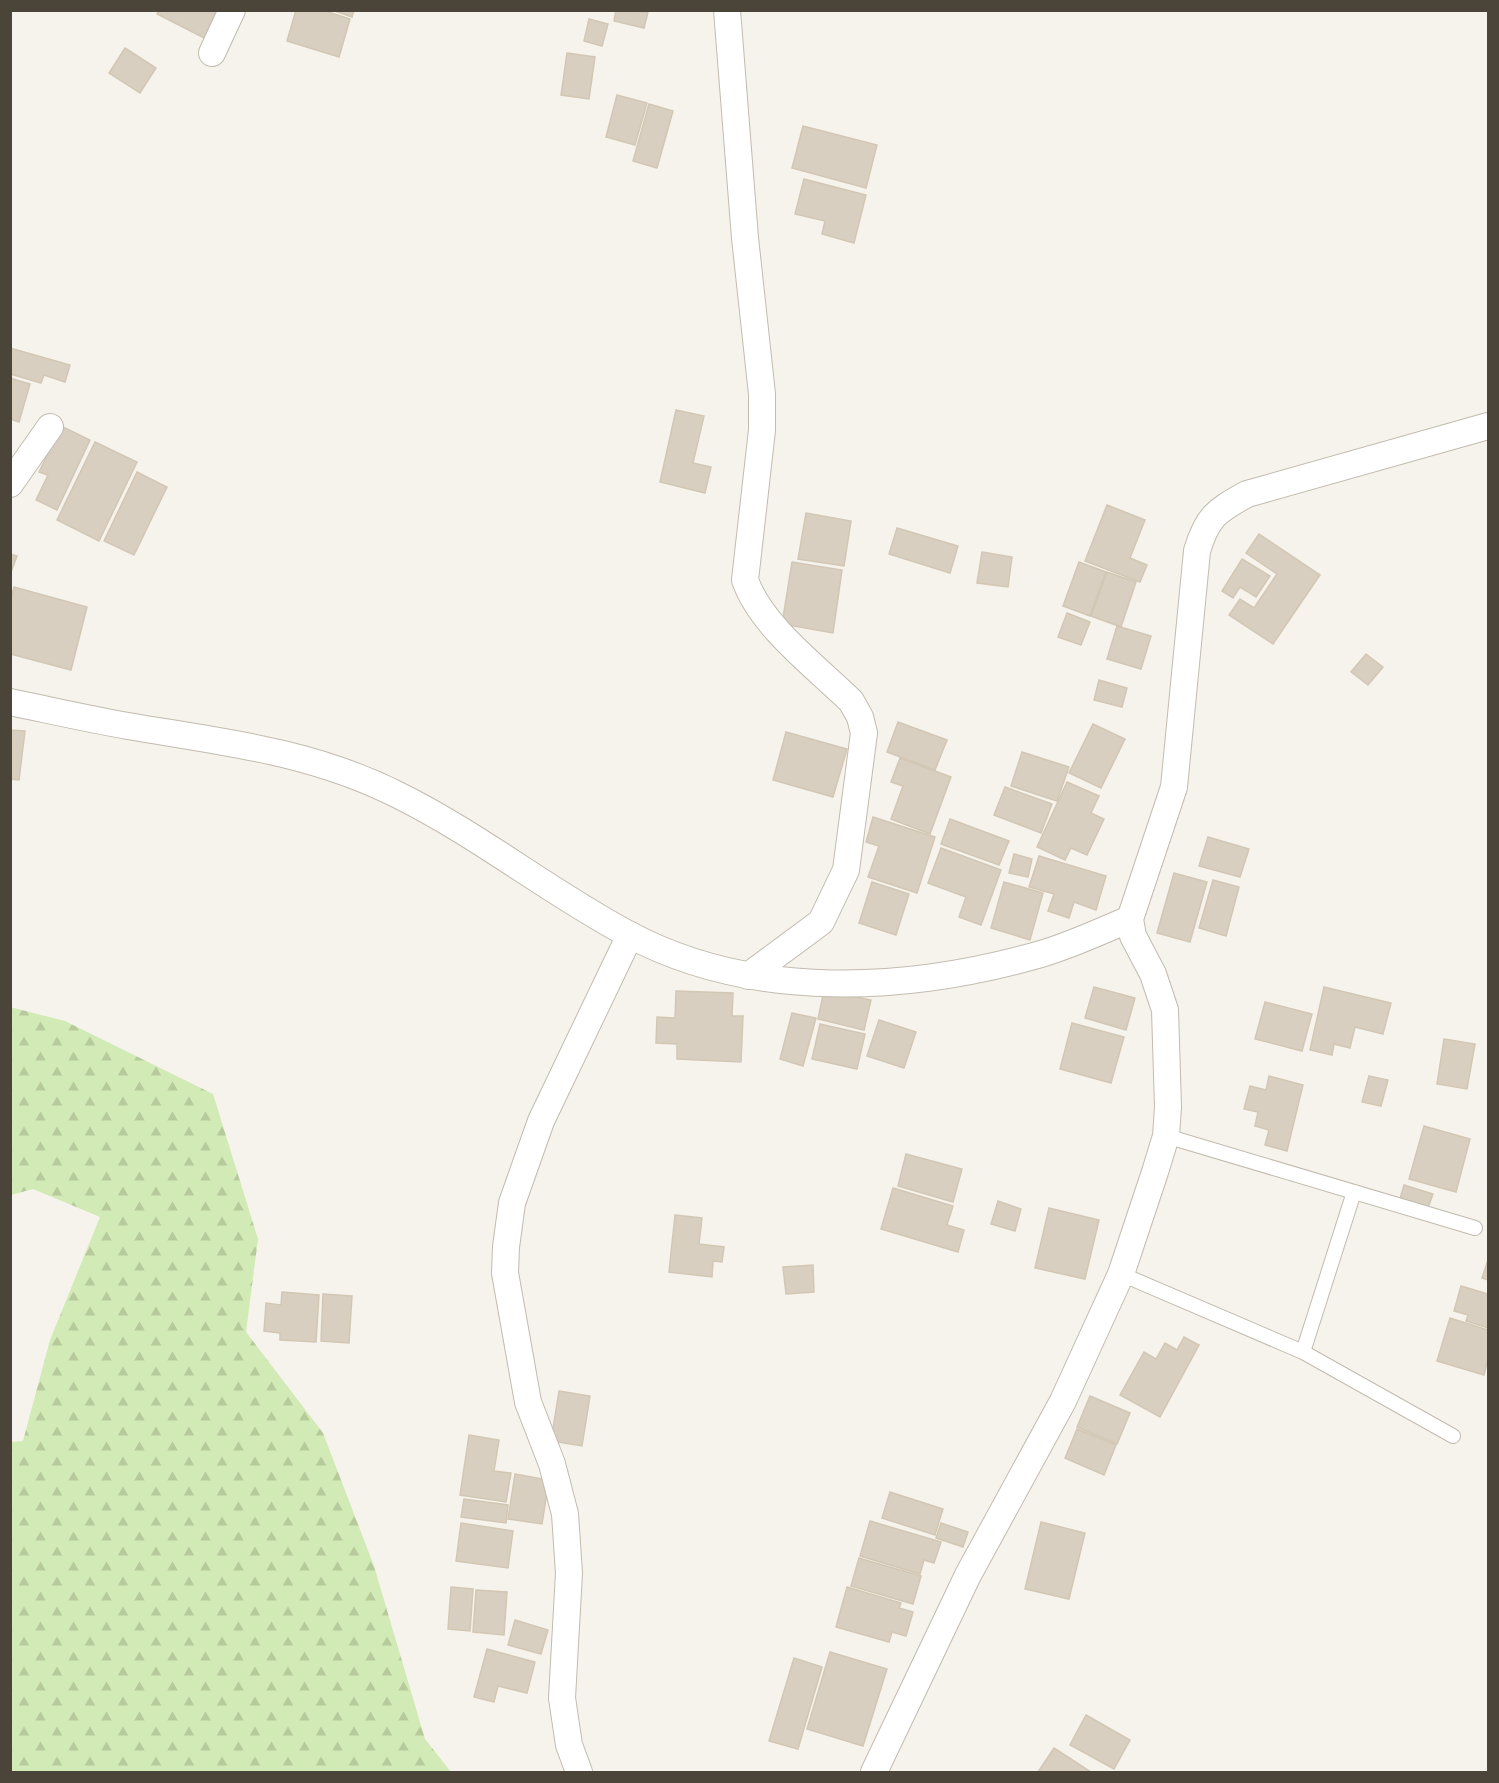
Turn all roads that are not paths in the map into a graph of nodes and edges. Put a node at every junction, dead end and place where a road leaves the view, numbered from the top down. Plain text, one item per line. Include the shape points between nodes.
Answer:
1 (232, 10) edge
2 (727, 10) edge
3 (212, 52) dead end
4 (1488, 426) edge
5 (50, 427) dead end
6 (10, 484) edge
7 (10, 702) edge
8 (1130, 919) junction
9 (630, 935) junction
10 (748, 976) junction
11 (1166, 1136) junction
12 (1354, 1192) junction
13 (1475, 1228) dead end
14 (1121, 1274) junction
15 (1303, 1352) junction
16 (1453, 1436) dead end
17 (579, 1773) edge
18 (874, 1773) edge

1 - 3 street
2 - 10 street via 762,394 762,430 745,580 752,600 768,620 851,701 864,733 846,870 821,922
4 - 8 street via 1246,494 1217,510 1204,528 1197,551 1174,787
5 - 6 street
7 - 9 street via 126,726 264,747 336,769 398,794
8 - 10 street via 1044,953 976,970 844,984
8 - 11 street via 1133,936 1153,974 1165,1010 1169,1076
9 - 10 street via 683,958
9 - 17 street via 541,1121 512,1203 506,1247 505,1273 528,1402 552,1464 565,1514 569,1573 562,1698 569,1745
11 - 12 lane
11 - 14 street
12 - 13 lane
12 - 15 lane
14 - 15 lane
14 - 18 street via 1063,1401 968,1575
15 - 16 lane

